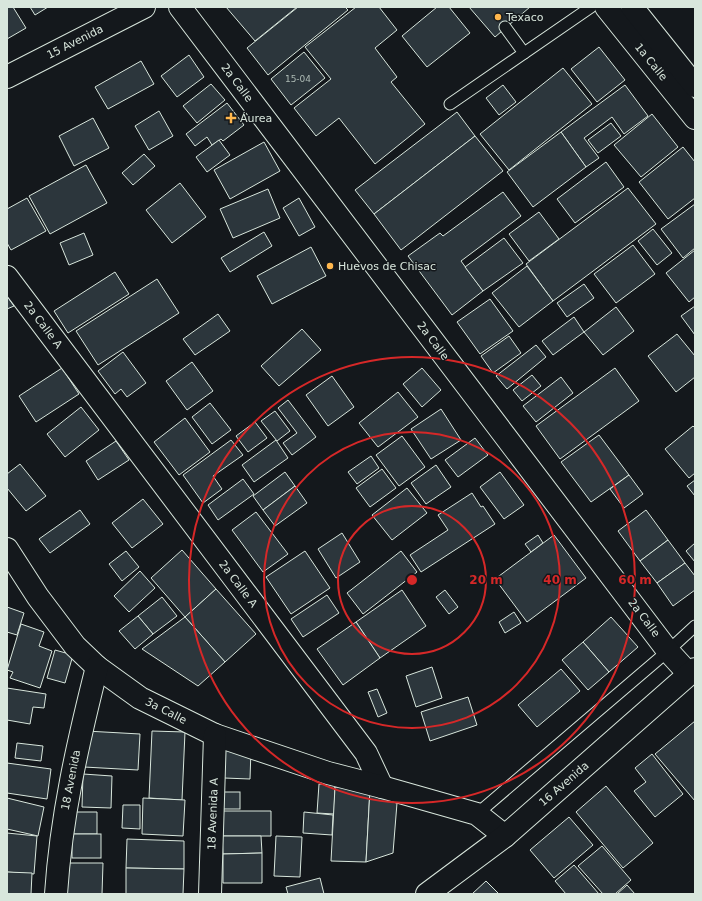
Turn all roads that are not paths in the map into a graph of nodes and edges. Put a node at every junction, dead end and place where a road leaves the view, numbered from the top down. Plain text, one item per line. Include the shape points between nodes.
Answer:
1 (144, 7) edge
2 (180, 7) edge
3 (591, 7) edge
4 (606, 7) edge
5 (632, 7) edge
6 (505, 27) dead end
7 (524, 53) junction
8 (7, 77) edge
9 (695, 86) edge
10 (450, 104) dead end
11 (695, 118) edge
12 (7, 277) edge
13 (7, 549) edge
14 (695, 626) edge
15 (668, 651) junction
16 (97, 667) junction
17 (693, 674) edge
18 (216, 735) junction
19 (382, 787) junction
20 (477, 814) junction
21 (505, 836) junction
22 (56, 894) edge
23 (210, 894) edge
24 (428, 894) edge

1 - 8 street, 15 Avenida
2 - 15 street, 2a Calle
3 - 7 lane
4 - 11 street, 1a Calle
5 - 9 street, 1a Calle
6 - 7 lane
7 - 10 lane
12 - 19 street, 2a Calle A via 366,753
13 - 16 street, 3a Calle via 38,597 75,646
14 - 15 lane
15 - 17 street, 2a Calle
15 - 20 lane
16 - 18 street, 3a Calle via 140,698
16 - 22 street, 18 Avenida via 66,806
17 - 21 street, 16 Avenida
18 - 19 street, 3a Calle via 328,773
18 - 23 street, 18 Avenida A
19 - 20 street
20 - 21 street
21 - 24 street, 16 Avenida

